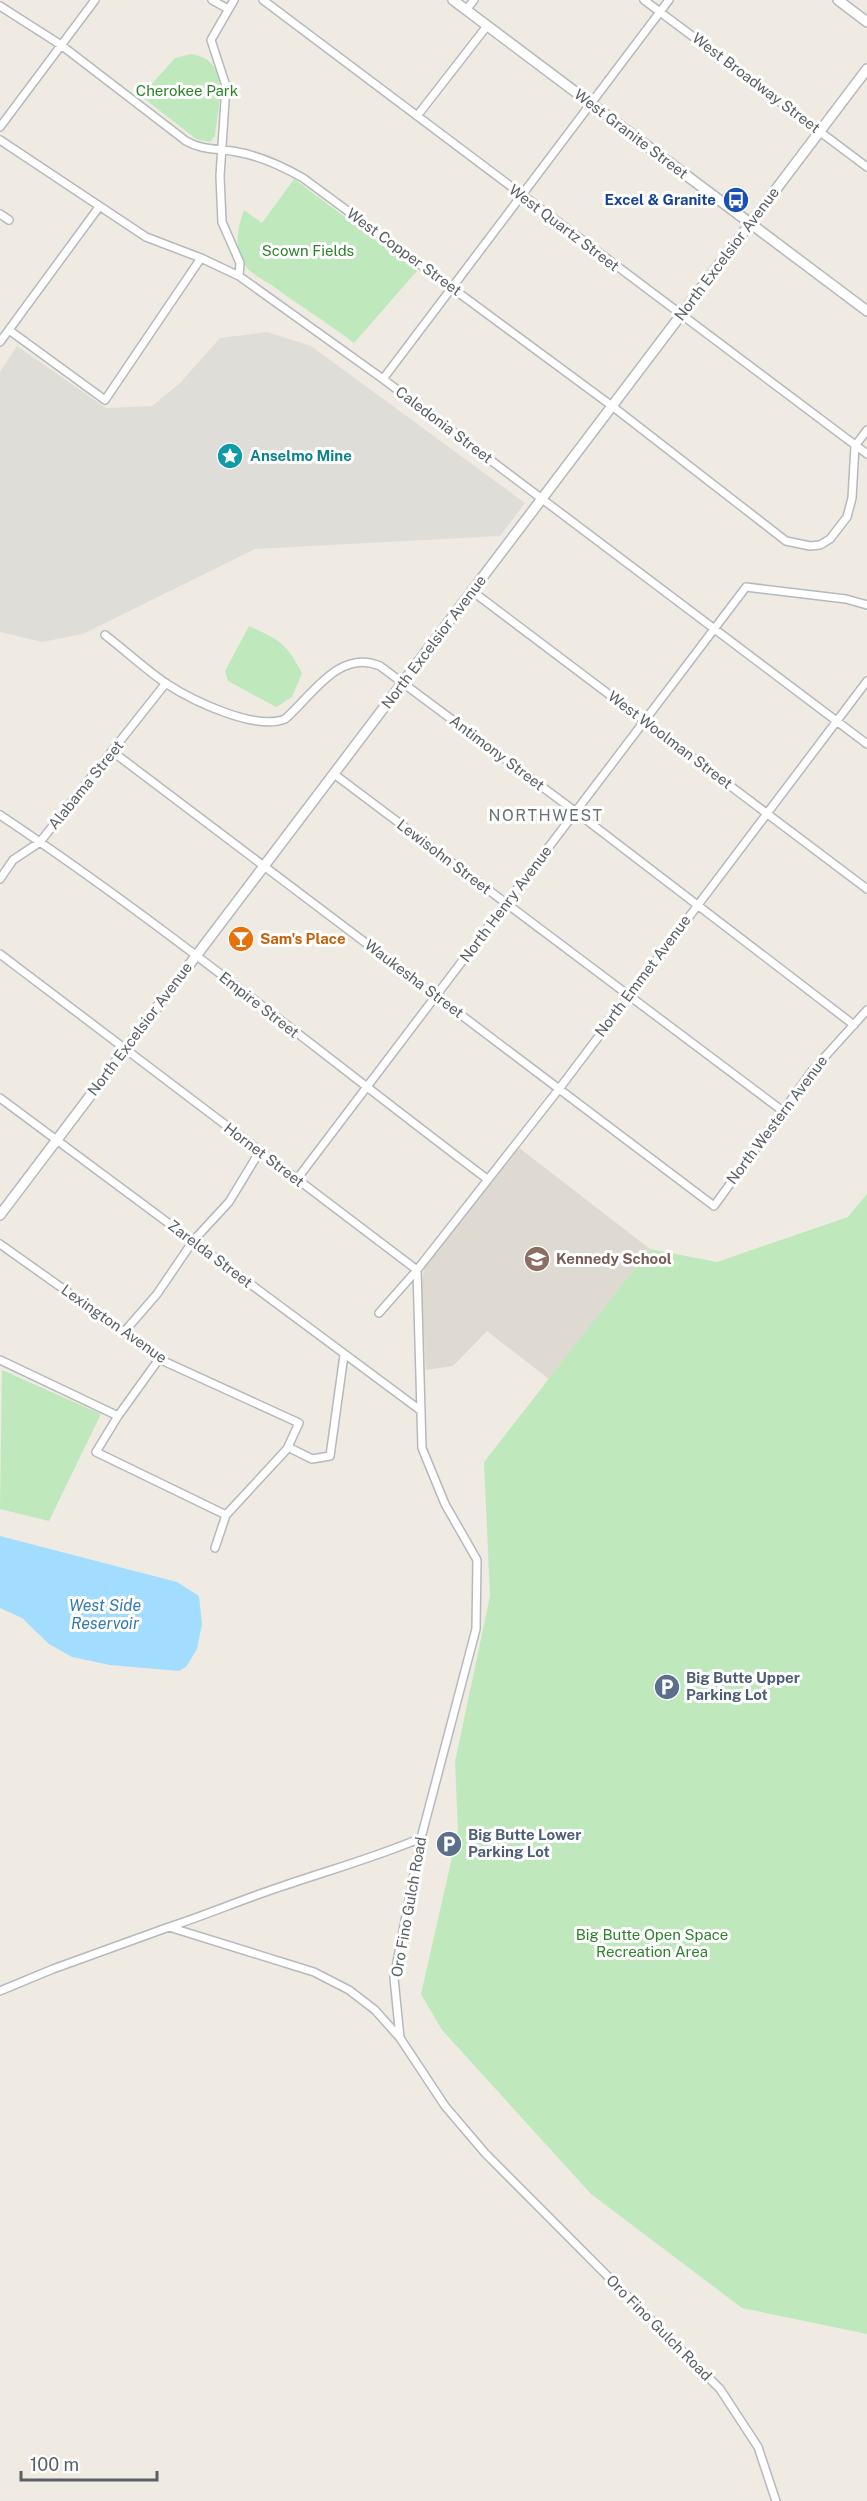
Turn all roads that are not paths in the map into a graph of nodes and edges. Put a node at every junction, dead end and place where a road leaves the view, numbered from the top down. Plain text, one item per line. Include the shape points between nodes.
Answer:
1 (94, 0) edge
2 (212, 0) edge
3 (234, 0) edge
4 (263, 0) edge
5 (453, 0) edge
6 (474, 0) edge
7 (644, 0) edge
8 (669, 0) edge
9 (838, 0) edge
10 (0, 6) edge
11 (228, 9) junction
12 (466, 10) junction
13 (660, 12) junction
14 (867, 22) edge
15 (487, 26) junction
16 (61, 45) junction
17 (867, 69) edge
18 (591, 104) junction
19 (417, 116) junction
20 (0, 127) edge
21 (819, 130) junction
22 (0, 140) edge
23 (221, 150) junction
24 (867, 167) edge
25 (522, 195) junction
26 (99, 207) junction
27 (0, 214) edge
28 (9, 220) dead end
29 (750, 224) junction
30 (201, 258) junction
31 (239, 276) junction
32 (452, 287) junction
33 (867, 311) edge
34 (680, 316) junction
35 (9, 330) junction
36 (0, 342) edge
37 (383, 380) junction
38 (612, 406) junction
39 (867, 430) edge
40 (855, 446) junction
41 (867, 454) edge
42 (542, 499) junction
43 (472, 591) junction
44 (867, 605) edge
45 (714, 629) junction
46 (105, 635) dead end
47 (867, 681) edge
48 (166, 683) junction
49 (404, 683) junction
50 (644, 721) junction
51 (836, 721) junction
52 (867, 744) edge
53 (113, 752) junction
54 (334, 774) junction
55 (576, 812) junction
56 (766, 813) junction
57 (0, 815) edge
58 (40, 842) junction
59 (264, 864) junction
60 (0, 879) edge
61 (867, 889) edge
62 (506, 904) junction
63 (697, 905) junction
64 (0, 954) edge
65 (195, 956) junction
66 (437, 996) junction
67 (628, 997) junction
68 (867, 1010) edge
69 (854, 1025) junction
70 (125, 1049) junction
71 (367, 1088) junction
72 (559, 1089) junction
73 (0, 1098) edge
74 (784, 1112) junction
75 (57, 1140) junction
76 (260, 1151) junction
77 (297, 1179) junction
78 (487, 1179) junction
79 (714, 1206) joint
80 (0, 1215) edge
81 (193, 1241) junction
82 (0, 1244) edge
83 (417, 1270) junction
84 (379, 1313) dead end
85 (124, 1332) junction
86 (344, 1355) junction
87 (159, 1359) junction
88 (0, 1360) edge
89 (420, 1410) junction
90 (118, 1416) junction
91 (288, 1447) junction
92 (226, 1515) junction
93 (215, 1548) dead end
94 (421, 1838) junction
95 (169, 1927) junction
96 (0, 1991) edge
97 (400, 2038) junction
98 (776, 2501) edge

1 - 16 street
2 - 11 street
3 - 11 street
4 - 19 street, West Quartz Street
5 - 12 street, West Granite Street
6 - 12 street
7 - 13 street, West Broadway Street
8 - 13 street
9 - 14 street
10 - 16 street, West Copper Street
11 - 23 street via 212,40 226,86
12 - 15 street, West Granite Street
13 - 18 street
13 - 21 street, West Broadway Street
15 - 18 street, West Granite Street
15 - 19 street
16 - 20 street
16 - 23 street, West Copper Street via 186,141 204,149
17 - 21 street, North Excelsior Avenue
18 - 25 street
18 - 29 street, West Granite Street
19 - 25 street, West Quartz Street
21 - 24 street, West Broadway Street
21 - 29 street, North Excelsior Avenue
22 - 26 street, Caledonia Street
23 - 31 street via 222,222 240,263
23 - 32 street, West Copper Street via 252,155 293,172
25 - 32 street
25 - 34 street, West Quartz Street
26 - 30 street, Caledonia Street via 146,237
26 - 35 street
27 - 28 street
29 - 33 street, West Granite Street
29 - 34 street, North Excelsior Avenue
30 - 31 street, Caledonia Street
30 - 35 street via 105,400
31 - 37 street, Caledonia Street
32 - 37 street
32 - 38 street, West Copper Street
34 - 38 street, North Excelsior Avenue
34 - 40 street, West Quartz Street
35 - 36 street
37 - 42 street, Caledonia Street
38 - 40 street, West Copper Street via 786,541 810,546 830,539 847,517
38 - 42 street, North Excelsior Avenue
39 - 40 street
40 - 41 street, West Quartz Street
42 - 43 street, North Excelsior Avenue
42 - 45 street, Caledonia Street
43 - 49 street, North Excelsior Avenue
43 - 50 street, West Woolman Street
44 - 45 street via 746,587
45 - 50 street, North Henry Avenue
45 - 51 street, Caledonia Street
46 - 48 street
47 - 51 street, North Emmet Avenue
48 - 49 street, Antimony Street via 232,713 261,722 278,722 324,679 347,666 374,664
48 - 53 street, Alabama Street
49 - 54 street, North Excelsior Avenue
49 - 55 street, Antimony Street
50 - 55 street, North Henry Avenue
50 - 56 street, West Woolman Street
51 - 52 street, Caledonia Street
51 - 56 street, North Emmet Avenue
53 - 58 street, Alabama Street
53 - 59 street, Waukesha Street
54 - 59 street, North Excelsior Avenue
54 - 62 street, Lewisohn Street
55 - 62 street, North Henry Avenue
55 - 63 street, Antimony Street
56 - 61 street, West Woolman Street
56 - 63 street, North Emmet Avenue
57 - 58 street, Empire Street
58 - 60 street, Alabama Street via 13,861
58 - 65 street, Empire Street
59 - 65 street, North Excelsior Avenue
59 - 66 street, Waukesha Street
62 - 66 street, North Henry Avenue
62 - 67 street, Lewisohn Street
63 - 67 street, North Emmet Avenue
63 - 69 street, Antimony Street
64 - 70 street, Hornet Street
65 - 70 street, North Excelsior Avenue
65 - 71 street, Empire Street
66 - 71 street, North Henry Avenue
66 - 72 street, Waukesha Street
67 - 72 street, North Emmet Avenue
67 - 74 street, Lewisohn Street
68 - 69 street, North Western Avenue
69 - 74 street, North Western Avenue via 815,1068
70 - 75 street, North Excelsior Avenue
70 - 76 street, Hornet Street
71 - 77 street, North Henry Avenue
71 - 78 street, Empire Street
72 - 78 street, North Emmet Avenue
72 - 79 street, Waukesha Street
73 - 75 street, Zarelda Street
74 - 79 street, North Western Avenue
75 - 80 street, North Excelsior Avenue
75 - 81 street, Zarelda Street
76 - 77 street, Hornet Street
76 - 81 street via 229,1202
77 - 83 street, Hornet Street
78 - 83 street, North Emmet Avenue
81 - 85 street via 157,1294
81 - 86 street, Zarelda Street
82 - 85 street, Lexington Avenue
83 - 84 street, North Emmet Avenue
83 - 89 street
85 - 87 street, Lexington Avenue
86 - 89 street, Zarelda Street
86 - 91 street via 330,1456 312,1459
87 - 90 street
87 - 91 street, Lexington Avenue via 299,1423
88 - 90 street
89 - 94 street, Oro Fino Gulch Road via 422,1448 445,1504 477,1560 476,1629
90 - 92 street via 96,1452
91 - 92 street
92 - 93 street
94 - 95 street via 380,1856
94 - 97 street, Oro Fino Gulch Road via 394,1978
95 - 96 street
95 - 97 street via 314,1972 349,1990 375,2010
97 - 98 street, Oro Fino Gulch Road via 444,2106 485,2153 720,2389 758,2447

